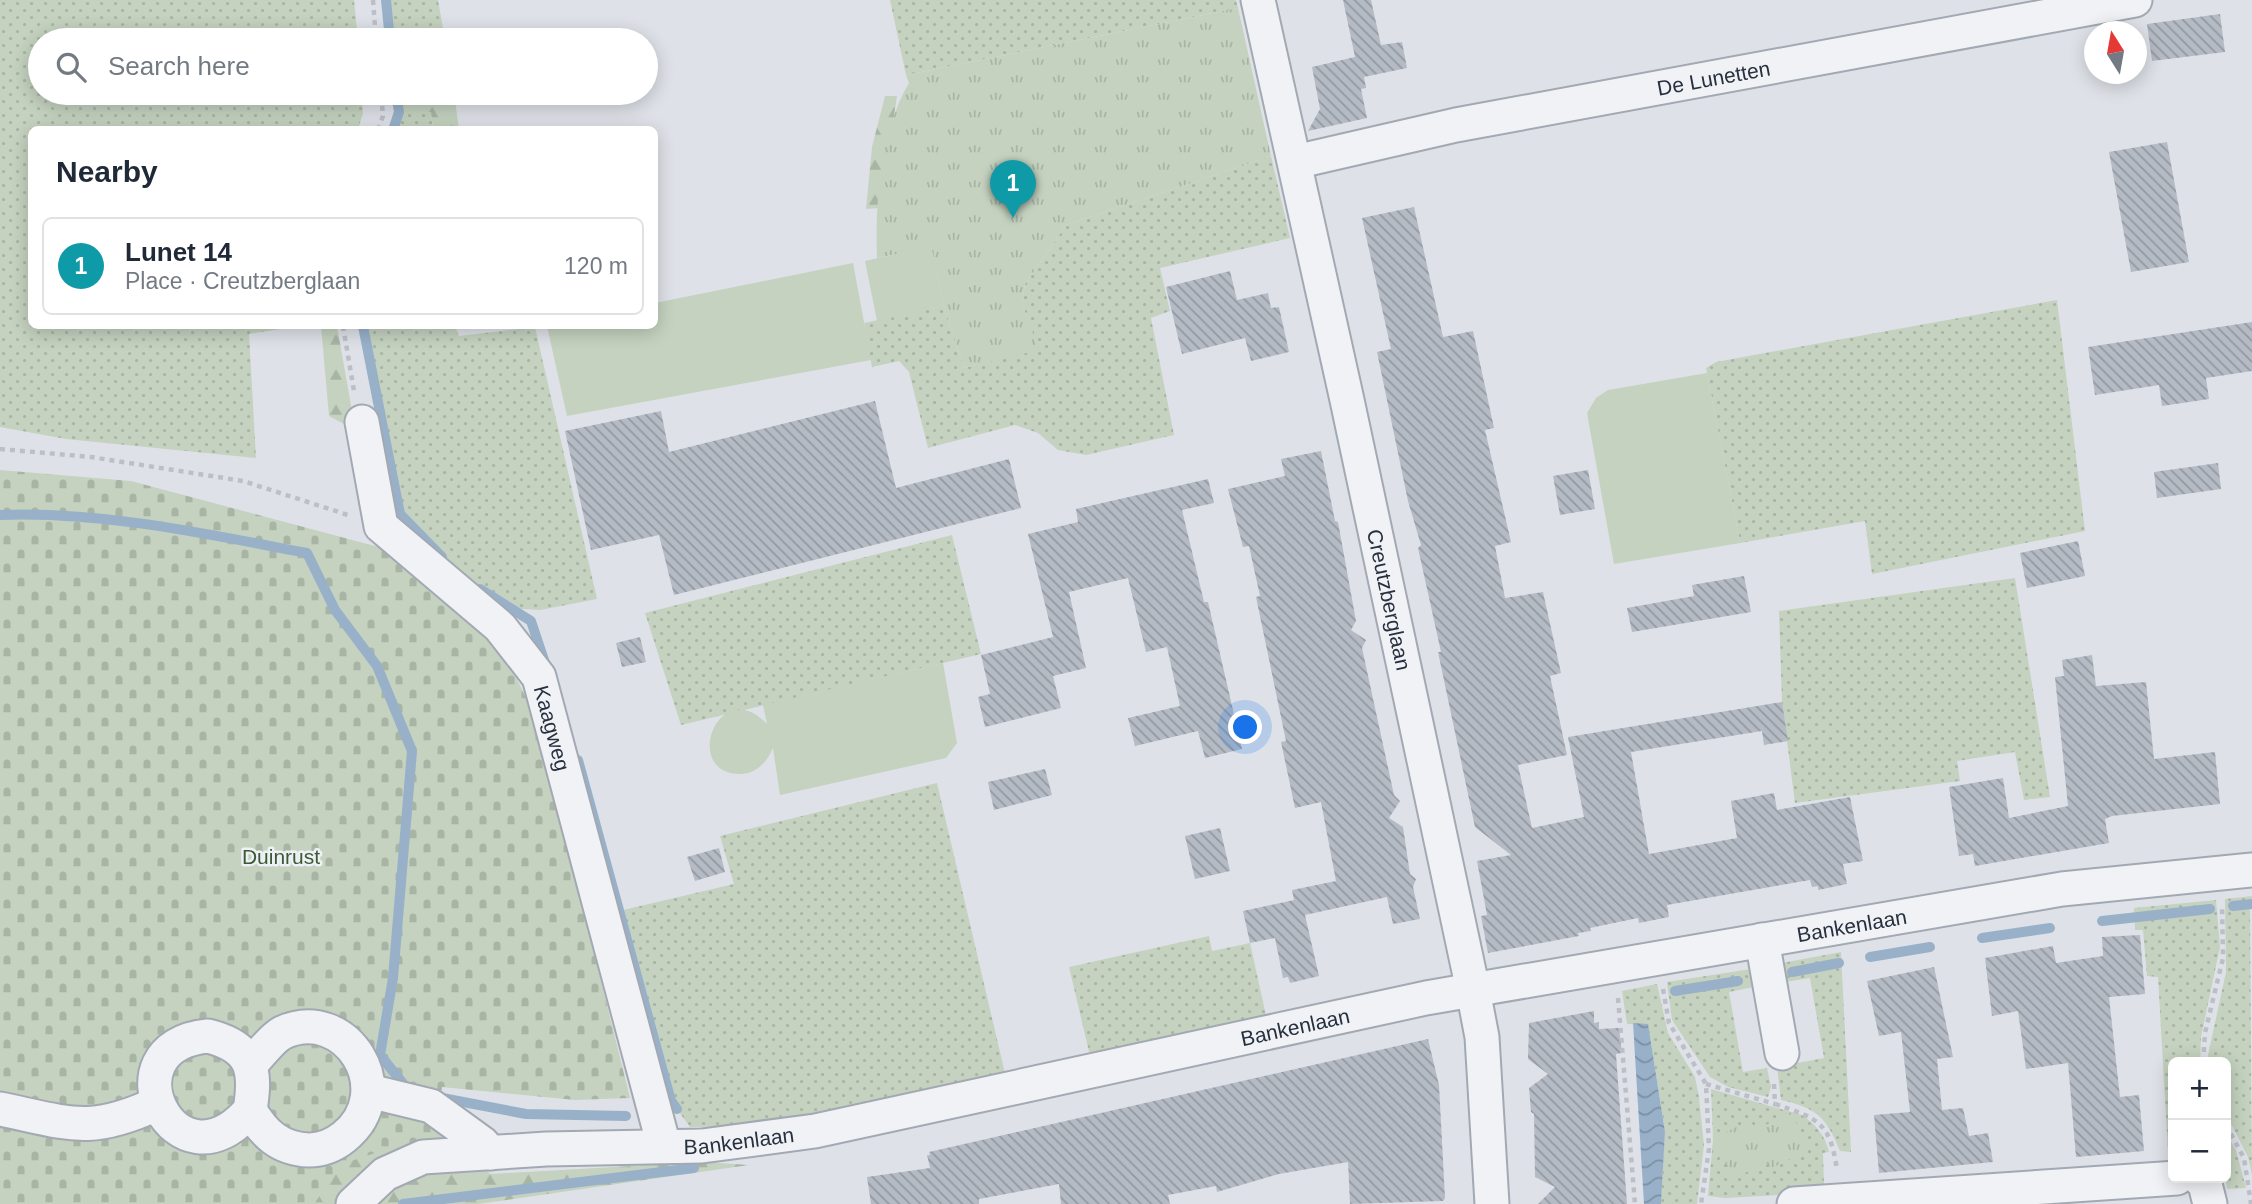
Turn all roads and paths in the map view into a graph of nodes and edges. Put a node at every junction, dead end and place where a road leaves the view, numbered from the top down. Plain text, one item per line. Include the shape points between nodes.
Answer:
1 (373, 0) edge
2 (1258, 0) edge
3 (2135, 0) edge
4 (375, 28) edge
5 (382, 105) edge
6 (379, 126) edge
7 (1295, 162) junction
8 (344, 329) edge
9 (362, 422) joint
10 (0, 449) edge
11 (382, 526) junction
12 (2252, 870) edge
13 (2217, 873) junction
14 (1762, 940) junction
15 (1658, 957) junction
16 (1613, 966) junction
17 (1473, 990) junction
18 (1782, 1052) joint
19 (2203, 1057) edge
20 (251, 1064) junction
21 (1706, 1084) junction
22 (369, 1091) junction
23 (156, 1104) junction
24 (1775, 1104) junction
25 (0, 1109) edge
26 (250, 1110) junction
27 (2231, 1134) edge
28 (664, 1146) junction
29 (491, 1153) junction
30 (2168, 1179) edge
31 (2204, 1183) edge
32 (1840, 1200) junction
33 (353, 1204) edge
34 (1492, 1204) edge
35 (1635, 1204) edge
36 (1701, 1204) edge
37 (1794, 1204) edge
38 (2210, 1204) edge
39 (2251, 1204) edge

1 - 4 path
2 - 7 street, Creutzberglaan
3 - 7 street, De Lunetten via 1456,125
5 - 6 path
7 - 17 street, Creutzberglaan
8 - 9 path
9 - 11 street
10 - 11 path via 91,457 243,481
11 - 28 street, Kaagweg via 500,627 539,677
12 - 13 street, Bankenlaan
13 - 14 street, Bankenlaan via 2062,889
13 - 19 path via 2223,958
14 - 15 street, Bankenlaan
14 - 18 street
15 - 16 street, Bankenlaan
15 - 21 path via 1668,1023
16 - 17 street, Bankenlaan
16 - 35 path
17 - 28 street, Bankenlaan via 815,1131 702,1146
17 - 34 street, Creutzberglaan via 1482,1038
18 - 24 path via 1772,1060
20 - 22 street via 280,1034 321,1029 356,1052 366,1070
20 - 23 street via 224,1040 191,1038 176,1045 160,1064 154,1088
20 - 26 street
21 - 24 path
21 - 36 path via 1709,1149
22 - 26 street via 365,1112 353,1129 337,1143 317,1150 276,1142 260,1128
22 - 29 street via 431,1106
23 - 25 street via 123,1120 85,1126
23 - 26 street via 177,1130 201,1137 225,1133
24 - 32 path via 1811,1116 1830,1135
27 - 39 path via 2244,1158
28 - 29 street, Bankenlaan
29 - 33 street, Bankenlaan via 423,1157 385,1174
30 - 32 street
31 - 38 street
32 - 37 street

